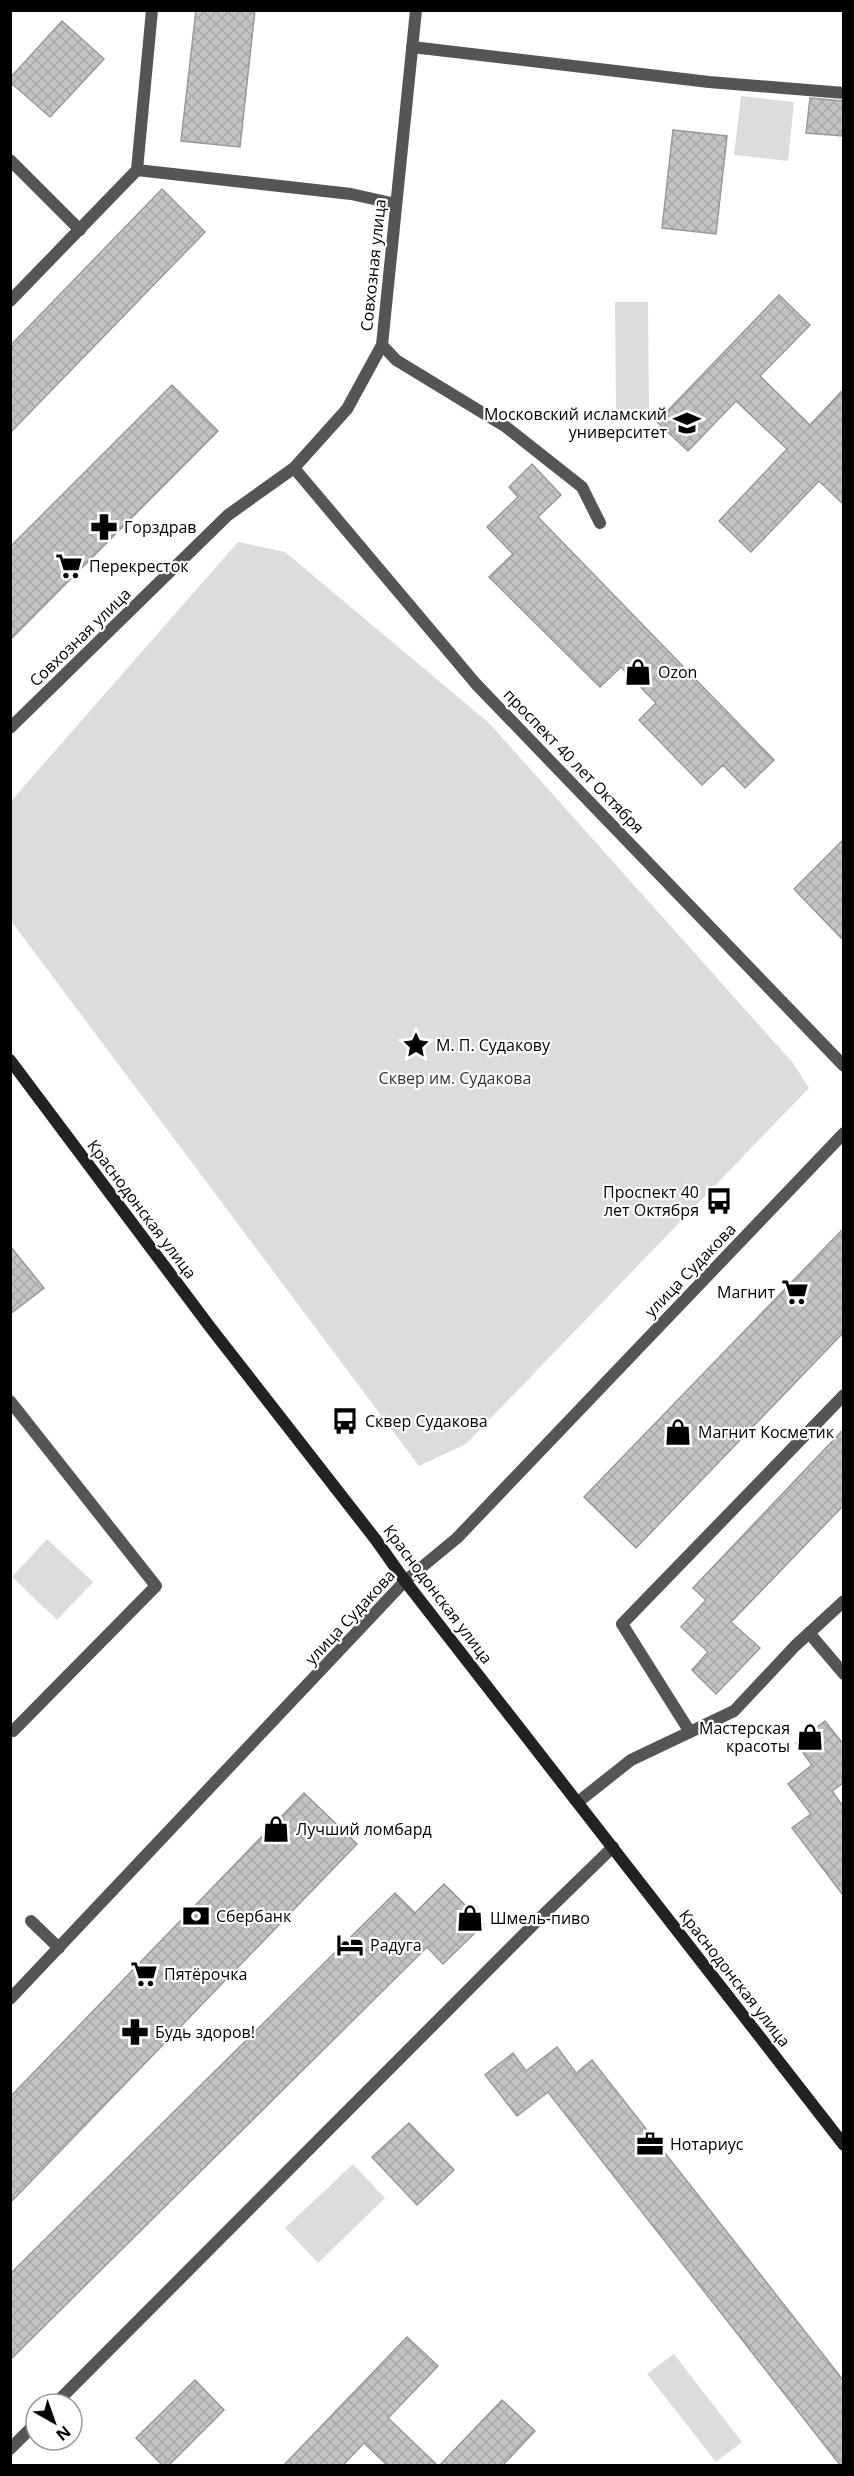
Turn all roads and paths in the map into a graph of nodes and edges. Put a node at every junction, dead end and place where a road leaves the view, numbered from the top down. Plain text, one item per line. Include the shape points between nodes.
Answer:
1 (152, 10) edge
2 (416, 10) edge
3 (412, 47) junction
4 (843, 93) edge
5 (10, 160) edge
6 (137, 170) junction
7 (396, 204) junction
8 (80, 230) junction
9 (10, 301) edge
10 (382, 345) junction
11 (294, 468) junction
12 (600, 523) dead end
13 (10, 728) edge
14 (10, 1060) edge
15 (843, 1066) edge
16 (843, 1133) edge
17 (843, 1395) edge
18 (10, 1401) edge
19 (405, 1581) junction
20 (843, 1601) edge
21 (809, 1633) junction
22 (843, 1674) edge
23 (10, 1729) edge
24 (690, 1732) junction
25 (578, 1802) junction
26 (614, 1847) junction
27 (31, 1921) dead end
28 (59, 1948) junction
29 (10, 1999) edge
30 (843, 2145) edge
31 (67, 2392) edge
32 (24, 2435) edge
33 (10, 2449) edge

1 - 6 street
2 - 3 street, Совхозная улица
3 - 4 street via 709,82
3 - 7 street, Совхозная улица
5 - 8 street
6 - 7 street via 351,194
6 - 8 street
7 - 10 street, Совхозная улица
8 - 9 street
10 - 11 street, Совхозная улица via 347,410
10 - 12 street via 396,360 506,427 582,488
11 - 13 street, Совхозная улица via 228,514
11 - 15 street, проспект 40 лет Октября via 476,684
14 - 19 main road, Краснодонская улица
16 - 19 street, улица Судакова via 457,1538
17 - 24 street via 622,1624
18 - 23 street via 156,1586 13,1731
19 - 25 main road, Краснодонская улица
19 - 28 street, улица Судакова
20 - 21 street
21 - 22 street
21 - 24 street via 734,1710
24 - 25 street via 631,1760
25 - 26 main road, Краснодонская улица
26 - 30 main road, Краснодонская улица
26 - 31 street
27 - 28 street
28 - 29 street, улица Судакова
32 - 33 street

